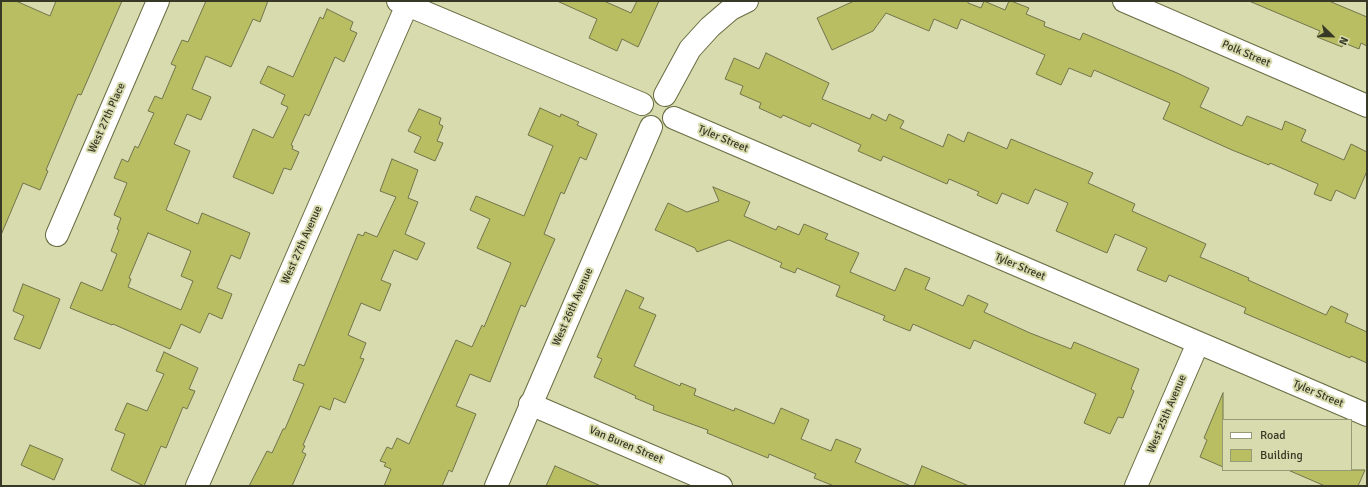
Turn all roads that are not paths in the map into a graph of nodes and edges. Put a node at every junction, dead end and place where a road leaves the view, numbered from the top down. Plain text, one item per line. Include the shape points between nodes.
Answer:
1 (158, 1) edge
2 (748, 1) edge
3 (1128, 2) edge
4 (403, 3) edge
5 (665, 96) junction
6 (642, 104) junction
7 (1367, 106) edge
8 (674, 118) junction
9 (651, 127) junction
10 (56, 235) dead end
11 (1198, 343) junction
12 (530, 404) junction
13 (1367, 415) edge
14 (197, 486) edge
15 (496, 486) edge
16 (721, 486) edge
17 (1136, 486) edge

1 - 10 street, West 27th Place
2 - 5 street via 731,9 690,49
3 - 7 street, Polk Street
4 - 6 street
4 - 14 street, West 27th Avenue
5 - 6 street via 650,96
5 - 8 street via 674,104
6 - 9 street via 642,119
8 - 9 street via 665,128
8 - 11 street, Tyler Street
9 - 12 street, West 26th Avenue
11 - 13 street, Tyler Street
11 - 17 street, West 25th Avenue
12 - 15 street, West 26th Avenue
12 - 16 street, Van Buren Street

